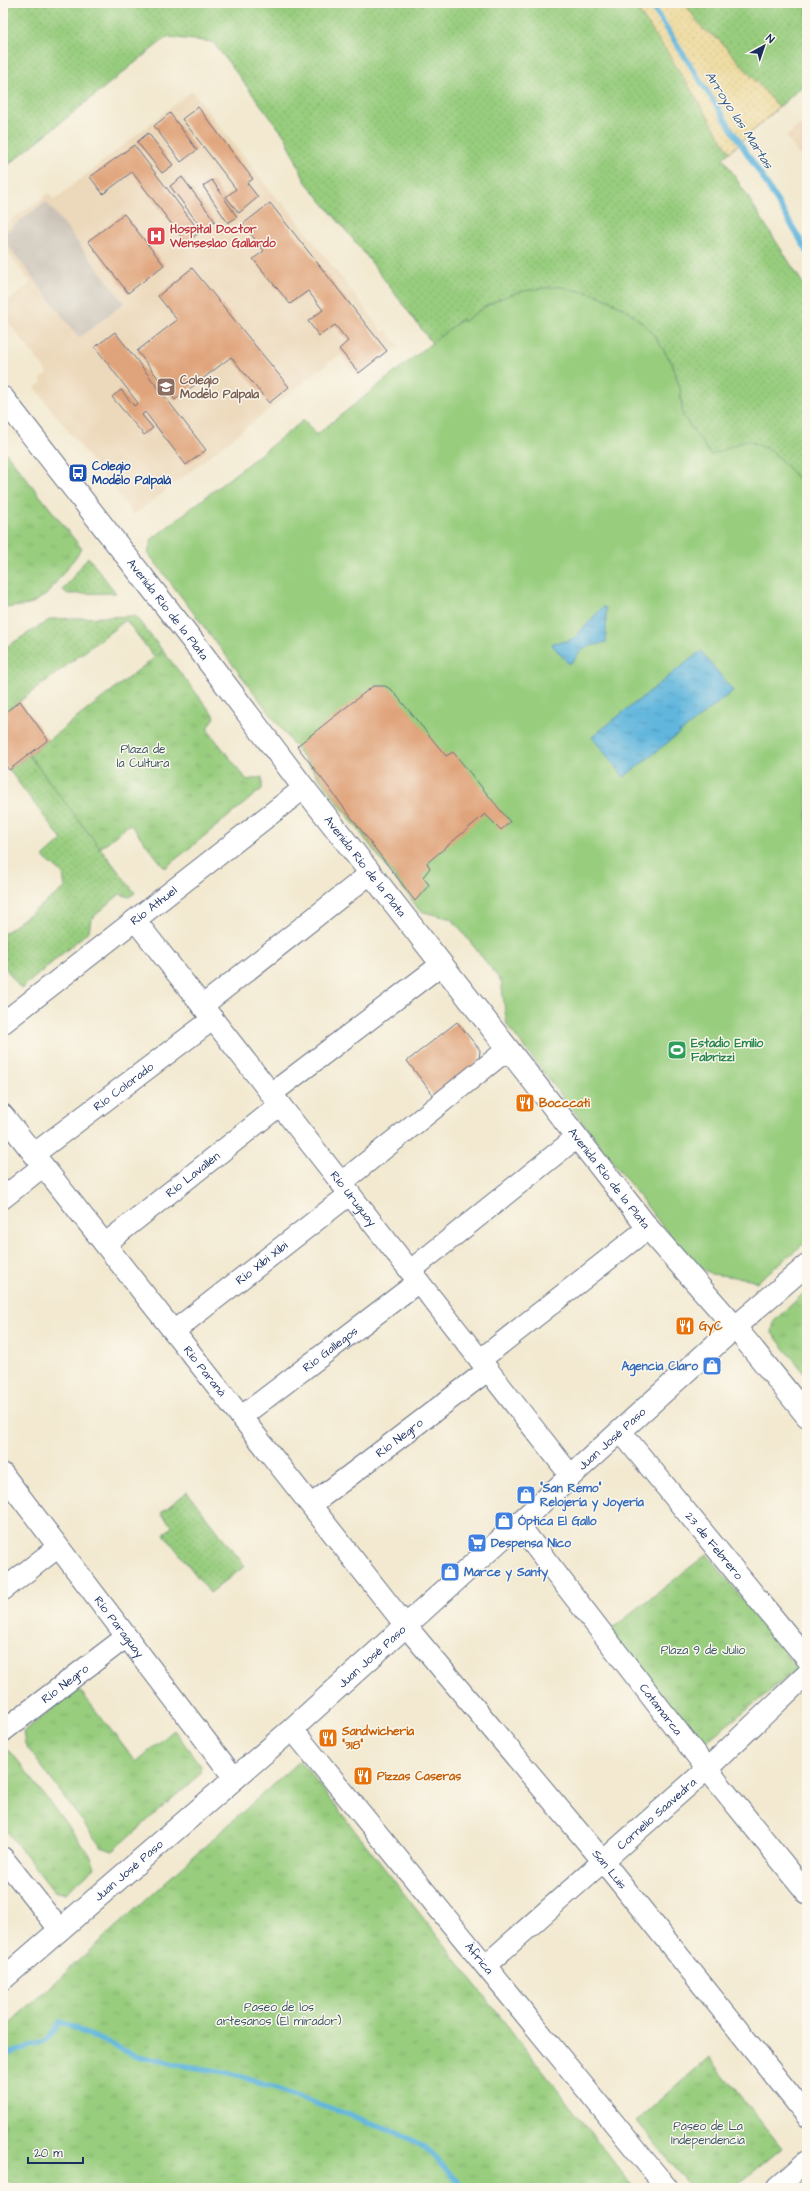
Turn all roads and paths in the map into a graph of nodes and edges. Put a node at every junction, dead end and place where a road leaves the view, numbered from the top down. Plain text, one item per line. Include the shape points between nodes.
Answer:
1 (3, 398) edge
2 (304, 788) junction
3 (371, 873) junction
4 (135, 920) junction
5 (442, 964) junction
6 (207, 1013) junction
7 (3, 1023) edge
8 (508, 1049) junction
9 (276, 1100) junction
10 (3, 1115) edge
11 (577, 1137) junction
12 (39, 1160) junction
13 (345, 1188) junction
14 (3, 1198) edge
15 (648, 1228) junction
16 (105, 1244) junction
17 (807, 1265) edge
18 (414, 1276) junction
19 (735, 1327) junction
20 (174, 1331) junction
21 (484, 1365) junction
22 (807, 1416) edge
23 (241, 1417) junction
24 (621, 1432) junction
25 (3, 1474) edge
26 (571, 1476) junction
27 (311, 1505) junction
28 (518, 1524) junction
29 (58, 1547) junction
30 (3, 1590) edge
31 (406, 1626) junction
32 (126, 1637) junction
33 (807, 1659) edge
34 (807, 1674) edge
35 (292, 1729) junction
36 (3, 1731) edge
37 (707, 1769) junction
38 (236, 1779) junction
39 (3, 1858) edge
40 (603, 1861) junction
41 (807, 1893) edge
42 (60, 1930) junction
43 (486, 1965) junction
44 (3, 1979) edge
45 (807, 2116) edge
46 (807, 2161) edge
47 (667, 2188) edge
48 (777, 2188) edge

1 - 2 main road, Avenida Río de la Plata
2 - 3 main road, Avenida Río de la Plata
2 - 4 street, Río Athuel
3 - 5 main road, Avenida Río de la Plata
3 - 6 street, Río Colorado
4 - 6 street, Río Uruguay
4 - 7 street, Río Athuel
5 - 8 main road, Avenida Río de la Plata
5 - 9 street, Río Lavallén
6 - 9 street, Río Uruguay
6 - 12 street, Río Colorado
8 - 11 main road, Avenida Río de la Plata
8 - 13 street, Río Xibi Xibi
9 - 13 street, Río Uruguay
9 - 16 street, Río Lavallén
10 - 12 street, Río Paraná
11 - 15 main road, Avenida Río de la Plata
11 - 18 street, Río Gallegos
12 - 14 street, Río Colorado
12 - 16 street, Río Paraná
13 - 18 street, Río Uruguay
13 - 20 street, Río Xibi Xibi
15 - 19 main road, Avenida Río de la Plata
15 - 21 street, Río Negro
16 - 20 street, Río Paraná
17 - 19 street
18 - 21 street, Río Uruguay
18 - 23 street, Río Gallegos
19 - 22 main road, Avenida Río de la Plata
19 - 24 main road, Juan José Paso
20 - 23 street, Río Paraná
21 - 26 street, Río Uruguay
21 - 27 street, Río Negro
23 - 27 street, Río Paraná
24 - 26 main road, Juan José Paso
24 - 33 street, 23 de Febrero
25 - 29 street, Río Paraguay
26 - 28 main road, Juan José Paso
27 - 31 street, Río Paraná
28 - 31 main road, Juan José Paso
28 - 37 street, Catamarca
29 - 30 street
29 - 32 street, Río Paraguay
31 - 35 main road, Juan José Paso
31 - 40 street, San Luis
32 - 36 street, Río Negro
32 - 38 street, Río Paraguay
34 - 37 street, Cornelio Saavedra
35 - 38 main road, Juan José Paso
35 - 43 street, África
37 - 40 street, Cornelio Saavedra
37 - 41 street, Catamarca
38 - 42 main road, Juan José Paso
39 - 42 street
40 - 43 street, Cornelio Saavedra
40 - 45 street, San Luis
42 - 44 main road, Juan José Paso
43 - 47 street, África
46 - 48 street

